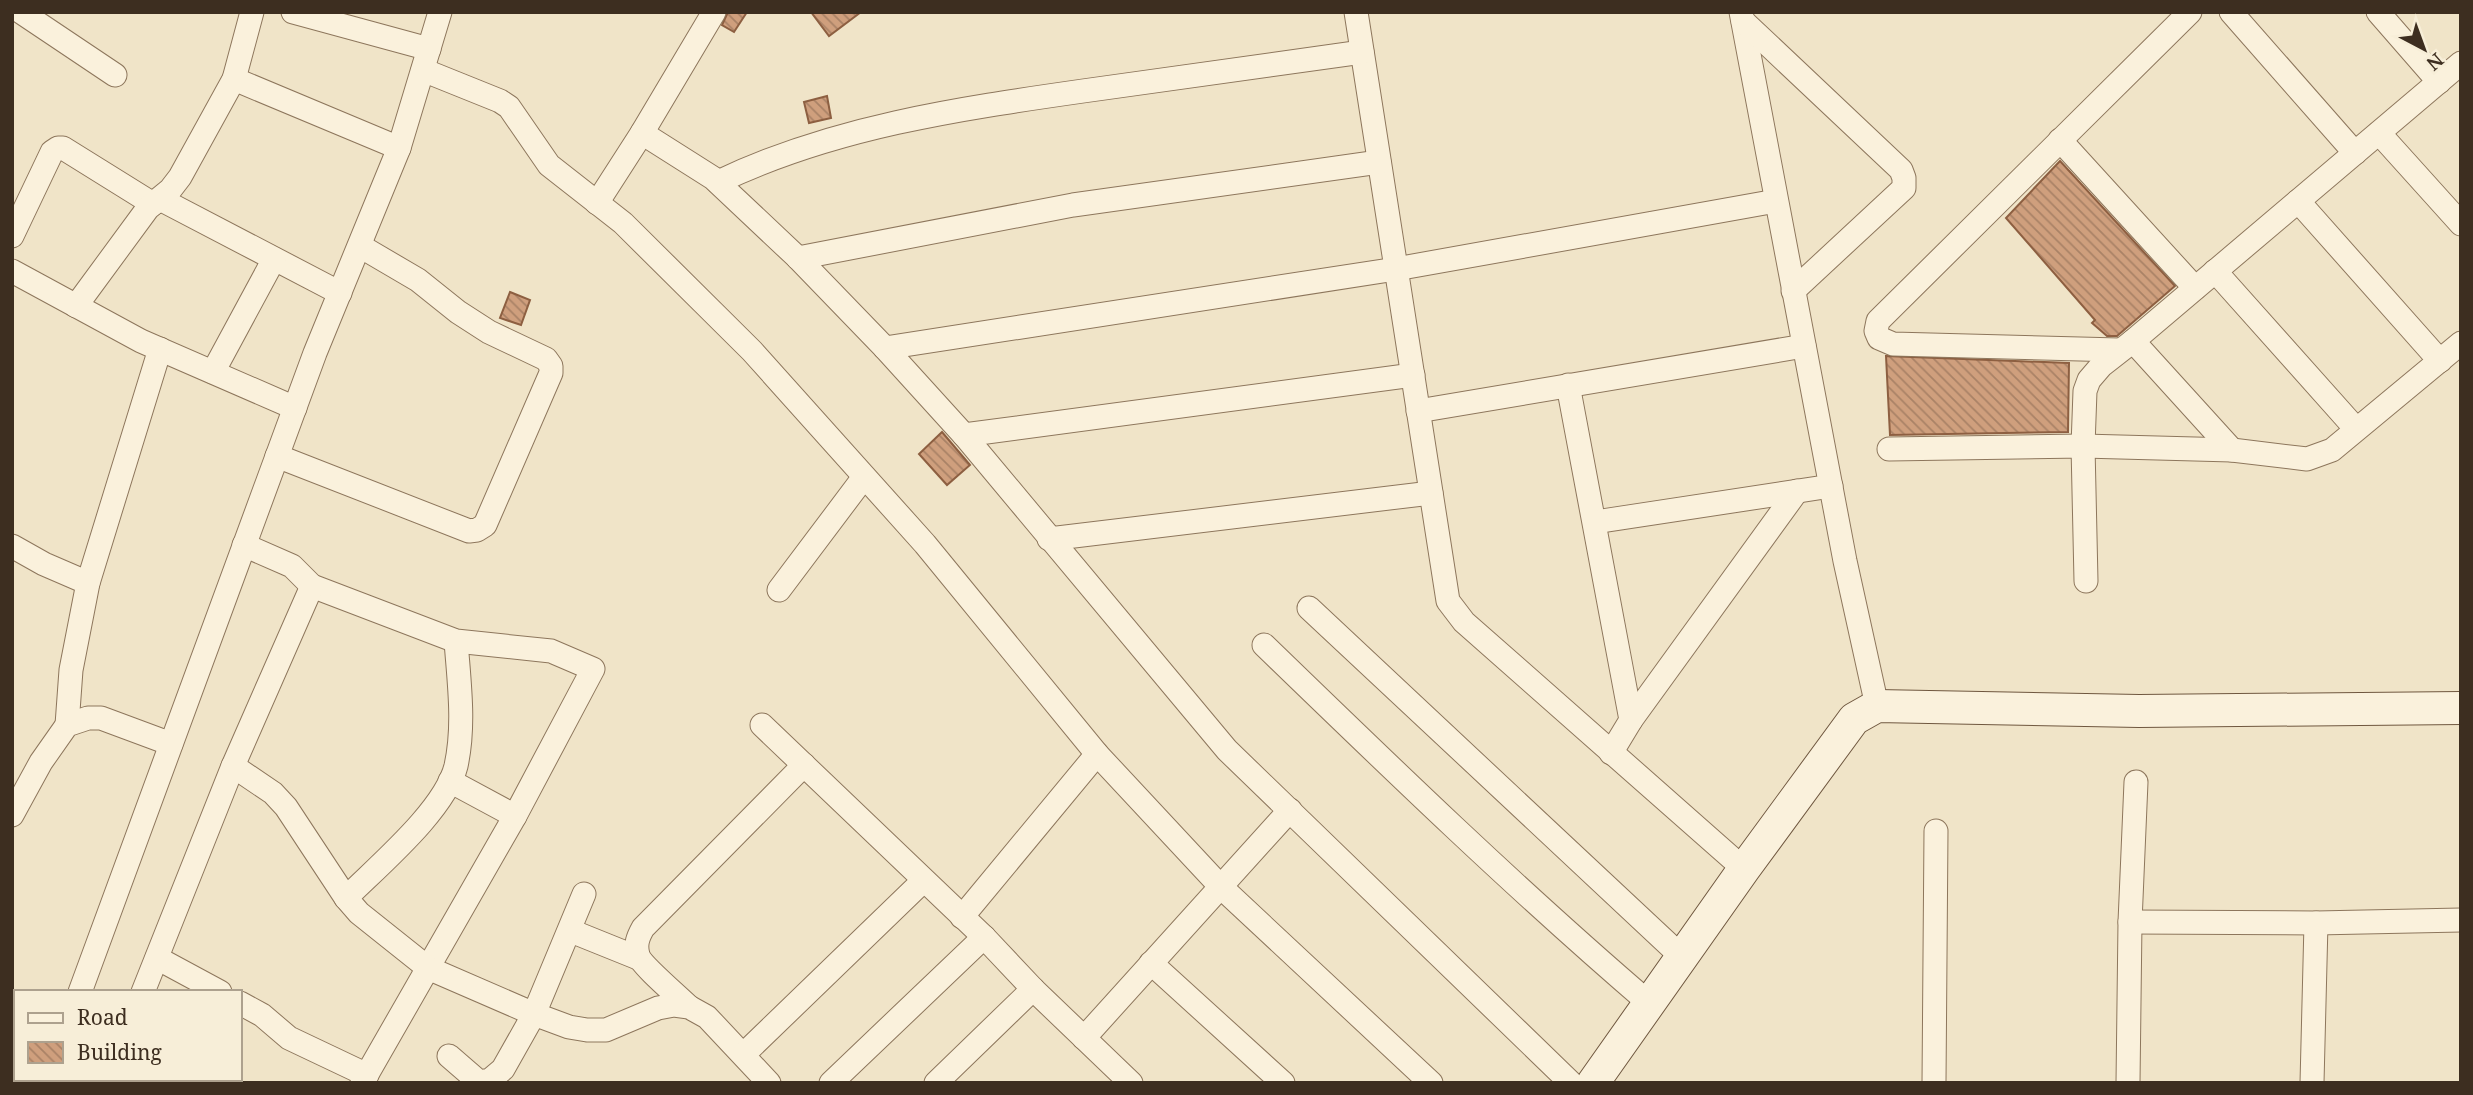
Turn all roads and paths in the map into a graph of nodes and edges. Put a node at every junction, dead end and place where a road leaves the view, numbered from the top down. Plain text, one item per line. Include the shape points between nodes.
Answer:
1 (21, 12) edge
2 (252, 12) edge
3 (293, 12) edge
4 (440, 12) edge
5 (713, 12) edge
6 (1356, 12) edge
7 (2190, 12) edge
8 (2231, 12) edge
9 (2378, 12) edge
10 (328, 17) edge
11 (1742, 17) edge
12 (1362, 52) junction
13 (426, 60) junction
14 (2460, 66) edge
15 (115, 75) dead end
16 (234, 79) junction
17 (2439, 82) junction
18 (642, 133) junction
19 (2379, 133) junction
20 (2060, 140) junction
21 (398, 148) junction
22 (2355, 153) junction
23 (1379, 162) junction
24 (718, 182) junction
25 (1776, 201) junction
26 (2298, 201) junction
27 (157, 202) junction
28 (597, 202) junction
29 (2461, 225) edge
30 (12, 236) edge
31 (360, 246) junction
32 (799, 258) junction
33 (274, 259) junction
34 (1396, 269) junction
35 (12, 271) edge
36 (2215, 271) junction
37 (2195, 288) junction
38 (1793, 291) junction
39 (340, 293) junction
40 (76, 306) junction
41 (2461, 343) edge
42 (2126, 345) junction
43 (1804, 346) junction
44 (885, 348) junction
45 (160, 349) junction
46 (2440, 360) junction
47 (213, 372) junction
48 (1413, 375) junction
49 (1568, 386) junction
50 (295, 408) junction
51 (1418, 411) junction
52 (2356, 429) junction
53 (964, 435) junction
54 (2082, 446) junction
55 (1889, 449) dead end
56 (2232, 450) junction
57 (277, 456) junction
58 (864, 477) junction
59 (1831, 486) junction
60 (1797, 491) junction
61 (1432, 494) junction
62 (1595, 522) junction
63 (1049, 539) junction
64 (244, 545) junction
65 (12, 546) edge
66 (2086, 581) dead end
67 (88, 583) junction
68 (312, 586) junction
69 (779, 590) dead end
70 (1309, 608) dead end
71 (456, 641) junction
72 (1265, 645) dead end
73 (1877, 706) junction
74 (2461, 708) edge
75 (1631, 720) junction
76 (67, 724) junction
77 (762, 725) dead end
78 (171, 744) junction
79 (1611, 753) junction
80 (1097, 754) junction
81 (804, 765) junction
82 (233, 766) junction
83 (450, 781) junction
84 (2136, 782) dead end
85 (1290, 810) junction
86 (12, 816) edge
87 (515, 816) junction
88 (1936, 831) dead end
89 (1744, 869) junction
90 (923, 881) junction
91 (1221, 887) junction
92 (584, 894) dead end
93 (346, 898) junction
94 (962, 917) junction
95 (2461, 920) edge
96 (2130, 922) junction
97 (2316, 923) junction
98 (570, 931) junction
99 (984, 937) junction
100 (1682, 957) junction
101 (157, 958) junction
102 (639, 958) junction
103 (1151, 963) junction
104 (428, 968) junction
105 (1033, 989) junction
106 (81, 990) edge
107 (144, 990) edge
108 (216, 990) edge
109 (1650, 1003) junction
110 (242, 1004) edge
111 (689, 1007) junction
112 (534, 1014) junction
113 (1084, 1038) junction
114 (744, 1054) junction
115 (449, 1056) dead end
116 (365, 1079) edge
117 (769, 1083) edge
118 (831, 1083) edge
119 (936, 1083) edge
120 (1131, 1083) edge
121 (1283, 1083) edge
122 (1431, 1083) edge
123 (1571, 1083) edge
124 (1593, 1083) edge
125 (1934, 1083) edge
126 (2128, 1083) edge
127 (2312, 1083) edge

1 - 15 street
2 - 16 street
3 - 10 street
4 - 13 street
5 - 18 street
6 - 12 street
7 - 20 street
8 - 22 street
9 - 17 street
10 - 13 street
11 - 25 street
11 - 38 street via 1905,178 1903,188
12 - 23 street
12 - 24 street via 869,127 751,166
13 - 21 street
13 - 28 street via 509,107 549,165
14 - 17 street
16 - 21 street
16 - 27 street via 180,177
17 - 19 street
18 - 24 street
18 - 28 street
19 - 22 street
19 - 29 street
20 - 37 street
20 - 42 street via 1878,321 1875,331 1879,338 1894,344
21 - 31 street
22 - 26 street
23 - 32 street via 1073,205
23 - 34 street
24 - 32 street
25 - 34 street
25 - 38 street
26 - 36 street
26 - 46 street
27 - 30 street via 58,148
27 - 33 street
27 - 40 street
28 - 58 street via 624,223 752,351
31 - 39 street
31 - 57 street via 418,280 489,332 546,359 551,373 485,525 477,530 469,531
32 - 44 street
33 - 39 street
33 - 47 street
34 - 44 street
34 - 48 street
35 - 40 street
36 - 37 street
36 - 52 street
37 - 42 street
38 - 43 street
39 - 50 street
40 - 45 street
41 - 46 street
42 - 54 street via 2089,380
42 - 56 street
43 - 49 street
43 - 59 street
44 - 53 street
45 - 47 street
45 - 67 street
46 - 52 street
47 - 50 street
48 - 51 street
48 - 53 street
49 - 51 street
49 - 62 street
50 - 57 street
51 - 61 street
52 - 56 street via 2332,450 2307,458
53 - 63 street
54 - 55 street
54 - 56 street
54 - 66 street
57 - 64 street
58 - 69 street
58 - 80 street via 925,544
59 - 60 street
59 - 73 street
60 - 62 street
60 - 75 street
61 - 63 street
61 - 79 street via 1448,600 1464,622
62 - 75 street
63 - 85 street via 1227,750
64 - 68 street via 292,566
64 - 78 street
65 - 67 street
67 - 76 street via 71,670
68 - 71 street
68 - 82 street
70 - 100 street
71 - 83 street via 461,721
71 - 87 street via 551,650 593,669
72 - 109 street via 1470,844
73 - 74 street via 2139,711
73 - 89 street via 1854,719
75 - 79 street
76 - 78 street via 101,718
76 - 86 street
77 - 81 street
78 - 106 street
79 - 89 street
80 - 91 street
80 - 94 street
81 - 90 street
81 - 102 street via 643,928 636,943
82 - 93 street via 286,807
82 - 101 street
83 - 87 street
83 - 93 street via 438,802
84 - 96 street
85 - 91 street
85 - 123 street
87 - 104 street
88 - 125 street
89 - 100 street
90 - 94 street
90 - 114 street
91 - 103 street
91 - 122 street
92 - 98 street
93 - 104 street
94 - 99 street
95 - 97 street
96 - 97 street
96 - 126 street
97 - 127 street
98 - 102 street
98 - 112 street
99 - 105 street
99 - 118 street
100 - 109 street
101 - 107 street
101 - 108 street
102 - 111 street
103 - 113 street
103 - 121 street
104 - 112 street
104 - 116 street
105 - 113 street
105 - 119 street
109 - 124 street
110 - 116 street via 289,1038
111 - 112 street via 659,1008 606,1030 569,1027
111 - 114 street via 707,1017
112 - 115 street via 503,1069 490,1080 473,1079
113 - 120 street
114 - 117 street

